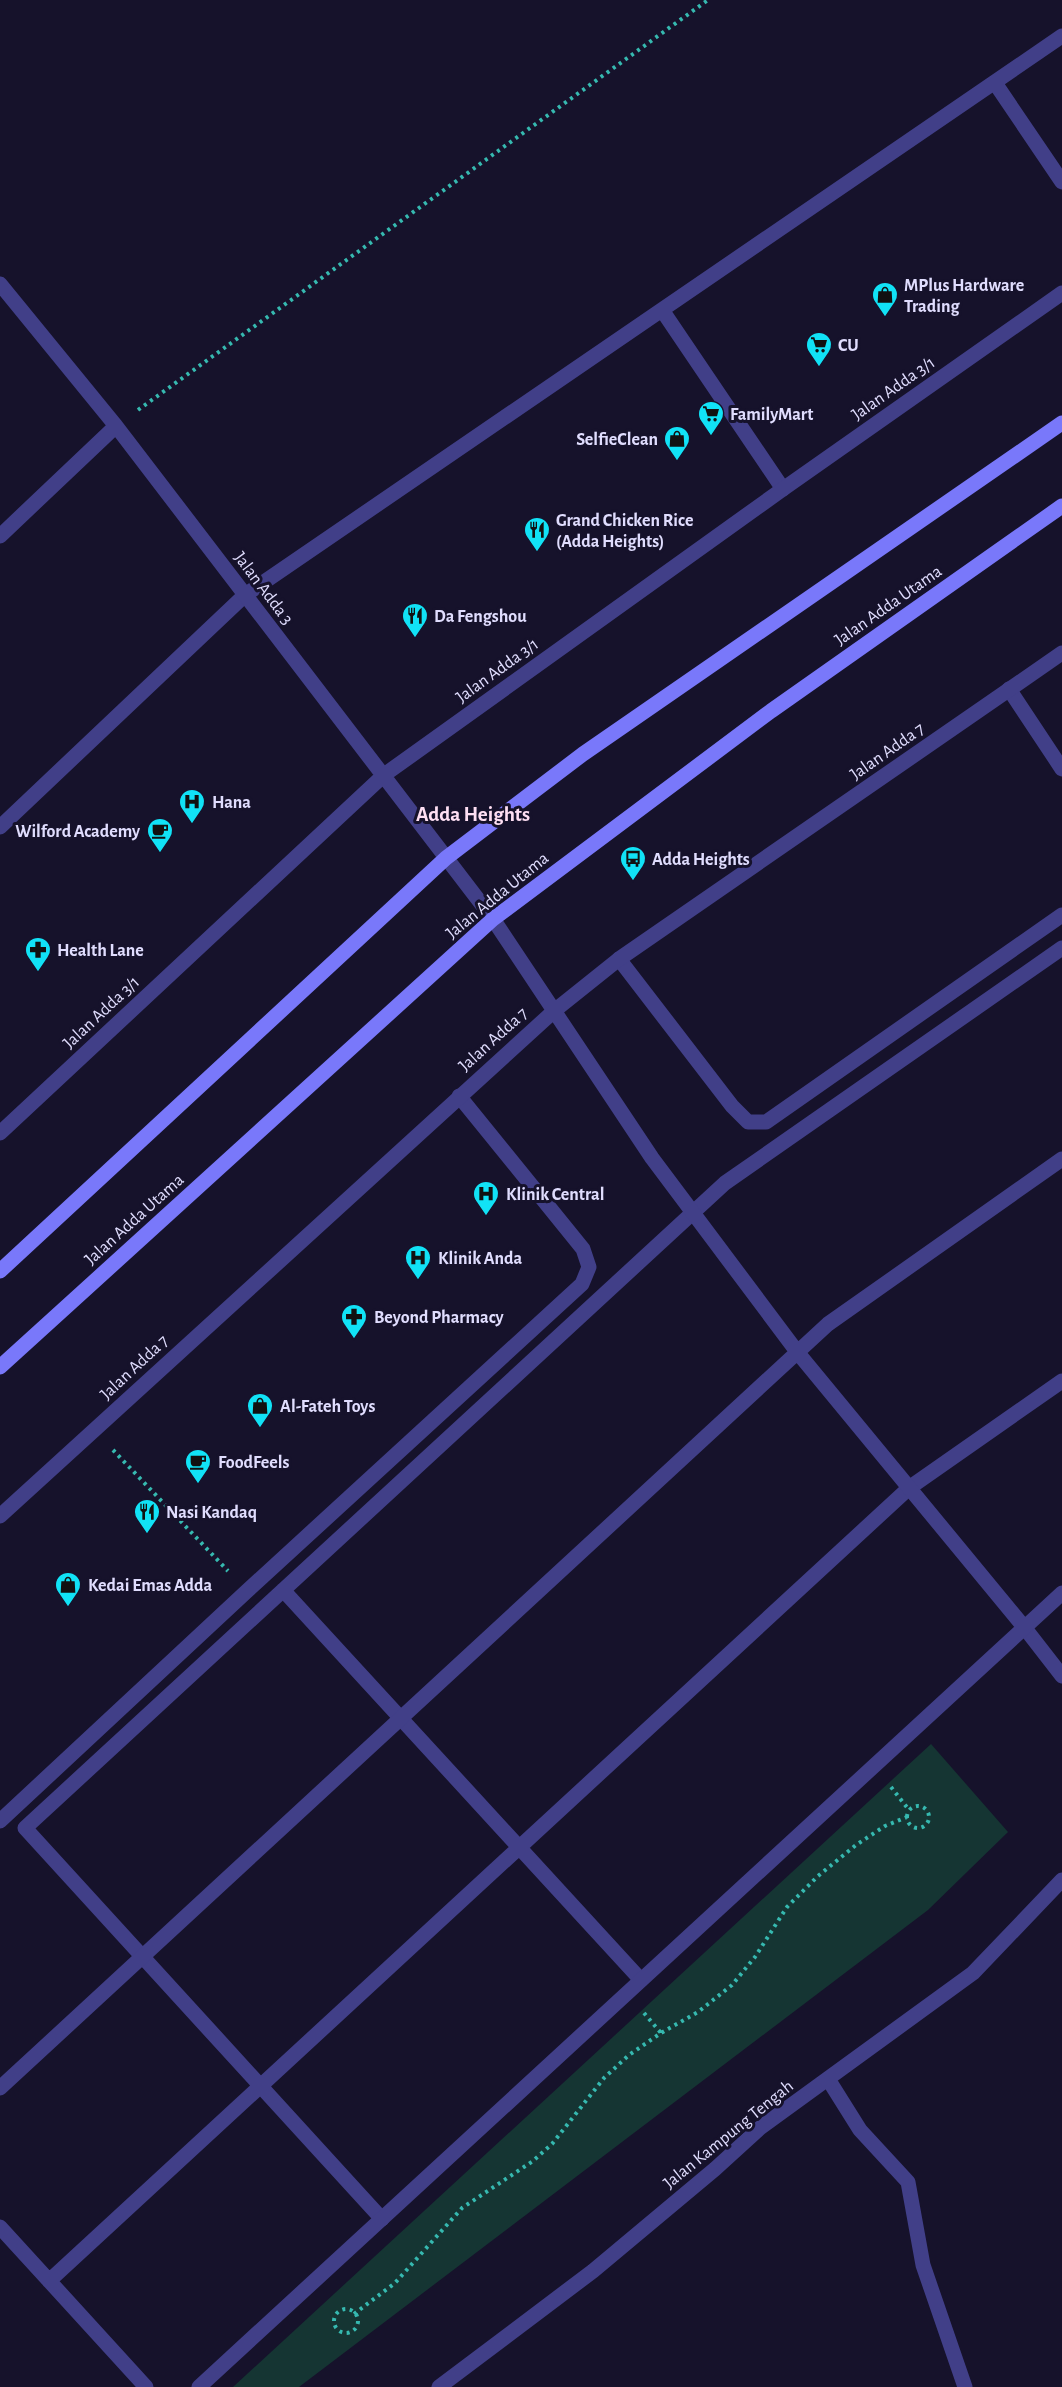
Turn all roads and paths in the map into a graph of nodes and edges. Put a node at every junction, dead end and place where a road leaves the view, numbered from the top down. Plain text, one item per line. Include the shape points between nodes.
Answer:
1 (708, 0) edge
2 (1062, 36) edge
3 (994, 82) junction
4 (1062, 182) edge
5 (0, 284) edge
6 (1062, 293) edge
7 (662, 310) junction
8 (1062, 423) edge
9 (116, 426) junction
10 (783, 489) junction
11 (1062, 506) edge
12 (0, 536) edge
13 (245, 595) junction
14 (1062, 653) edge
15 (1009, 689) junction
16 (1062, 768) edge
17 (384, 775) junction
18 (0, 827) edge
19 (446, 858) junction
20 (1062, 915) edge
21 (493, 919) junction
22 (1062, 948) edge
23 (619, 959) junction
24 (554, 1011) junction
25 (459, 1096) junction
26 (0, 1133) edge
27 (1062, 1159) edge
28 (692, 1212) junction
29 (0, 1271) edge
30 (798, 1353) junction
31 (0, 1367) edge
32 (1062, 1381) edge
33 (94, 1430) junction
34 (909, 1488) junction
35 (0, 1516) edge
36 (283, 1590) junction
37 (247, 1591) junction
38 (1062, 1593) edge
39 (1024, 1627) junction
40 (1062, 1676) edge
41 (401, 1718) junction
42 (907, 1817) junction
43 (0, 1821) edge
44 (519, 1848) junction
45 (1062, 1880) edge
46 (142, 1957) junction
47 (641, 1980) junction
48 (828, 2079) junction
49 (261, 2086) junction
50 (0, 2088) edge
51 (382, 2219) junction
52 (0, 2227) edge
53 (49, 2281) junction
54 (354, 2314) junction
55 (146, 2387) edge
56 (200, 2387) edge
57 (439, 2387) edge
58 (965, 2387) edge

1 - 9 path
2 - 3 street
3 - 4 street
3 - 7 street
5 - 9 street, Jalan Adda 3
6 - 10 street, Jalan Adda 3/1
7 - 10 street
7 - 13 street
8 - 19 main road via 583,754
9 - 12 street
9 - 13 street, Jalan Adda 3
10 - 17 street, Jalan Adda 3/1
11 - 21 main road, Jalan Adda Utama via 771,711
13 - 17 street, Jalan Adda 3
13 - 18 street
14 - 15 street, Jalan Adda 7
15 - 16 street
15 - 23 street, Jalan Adda 7
17 - 19 street, Jalan Adda 3
17 - 26 street, Jalan Adda 3/1
19 - 21 street, Jalan Adda 3
19 - 29 main road
20 - 23 street via 766,1122 748,1122 732,1106
21 - 24 street, Jalan Adda 3
21 - 31 main road, Jalan Adda Utama
22 - 28 street via 725,1183
23 - 24 street, Jalan Adda 7
24 - 25 street, Jalan Adda 7
24 - 28 street, Jalan Adda 3
25 - 33 street, Jalan Adda 7
25 - 37 street via 583,1249 589,1267 582,1284
27 - 30 street via 828,1324
28 - 30 street, Jalan Adda 3
28 - 36 street
30 - 34 street, Jalan Adda 3
30 - 41 street
32 - 34 street
33 - 35 street, Jalan Adda 7
33 - 37 path
34 - 39 street, Jalan Adda 3
34 - 44 street
36 - 41 street
36 - 46 street via 25,1828
37 - 43 street
38 - 39 street
39 - 40 street, Jalan Adda 3
39 - 47 street
41 - 44 street
41 - 46 street
42 - 42 path via 914,1806 921,1806 929,1816 921,1827 909,1823
42 - 54 path via 856,1845 818,1876 787,1907 732,1985 698,2012 629,2055 604,2078 552,2144 462,2208 395,2283
44 - 47 street
44 - 49 street
45 - 48 street, Jalan Kampung Tengah via 973,1973
46 - 49 street
46 - 50 street
47 - 51 street
48 - 57 street, Jalan Kampung Tengah via 760,2128 593,2271
48 - 58 street via 860,2130 908,2182 923,2265
49 - 51 street
49 - 53 street
51 - 56 street
52 - 53 street
53 - 55 street
54 - 54 path via 354,2330 340,2332 334,2318 338,2312 344,2309

